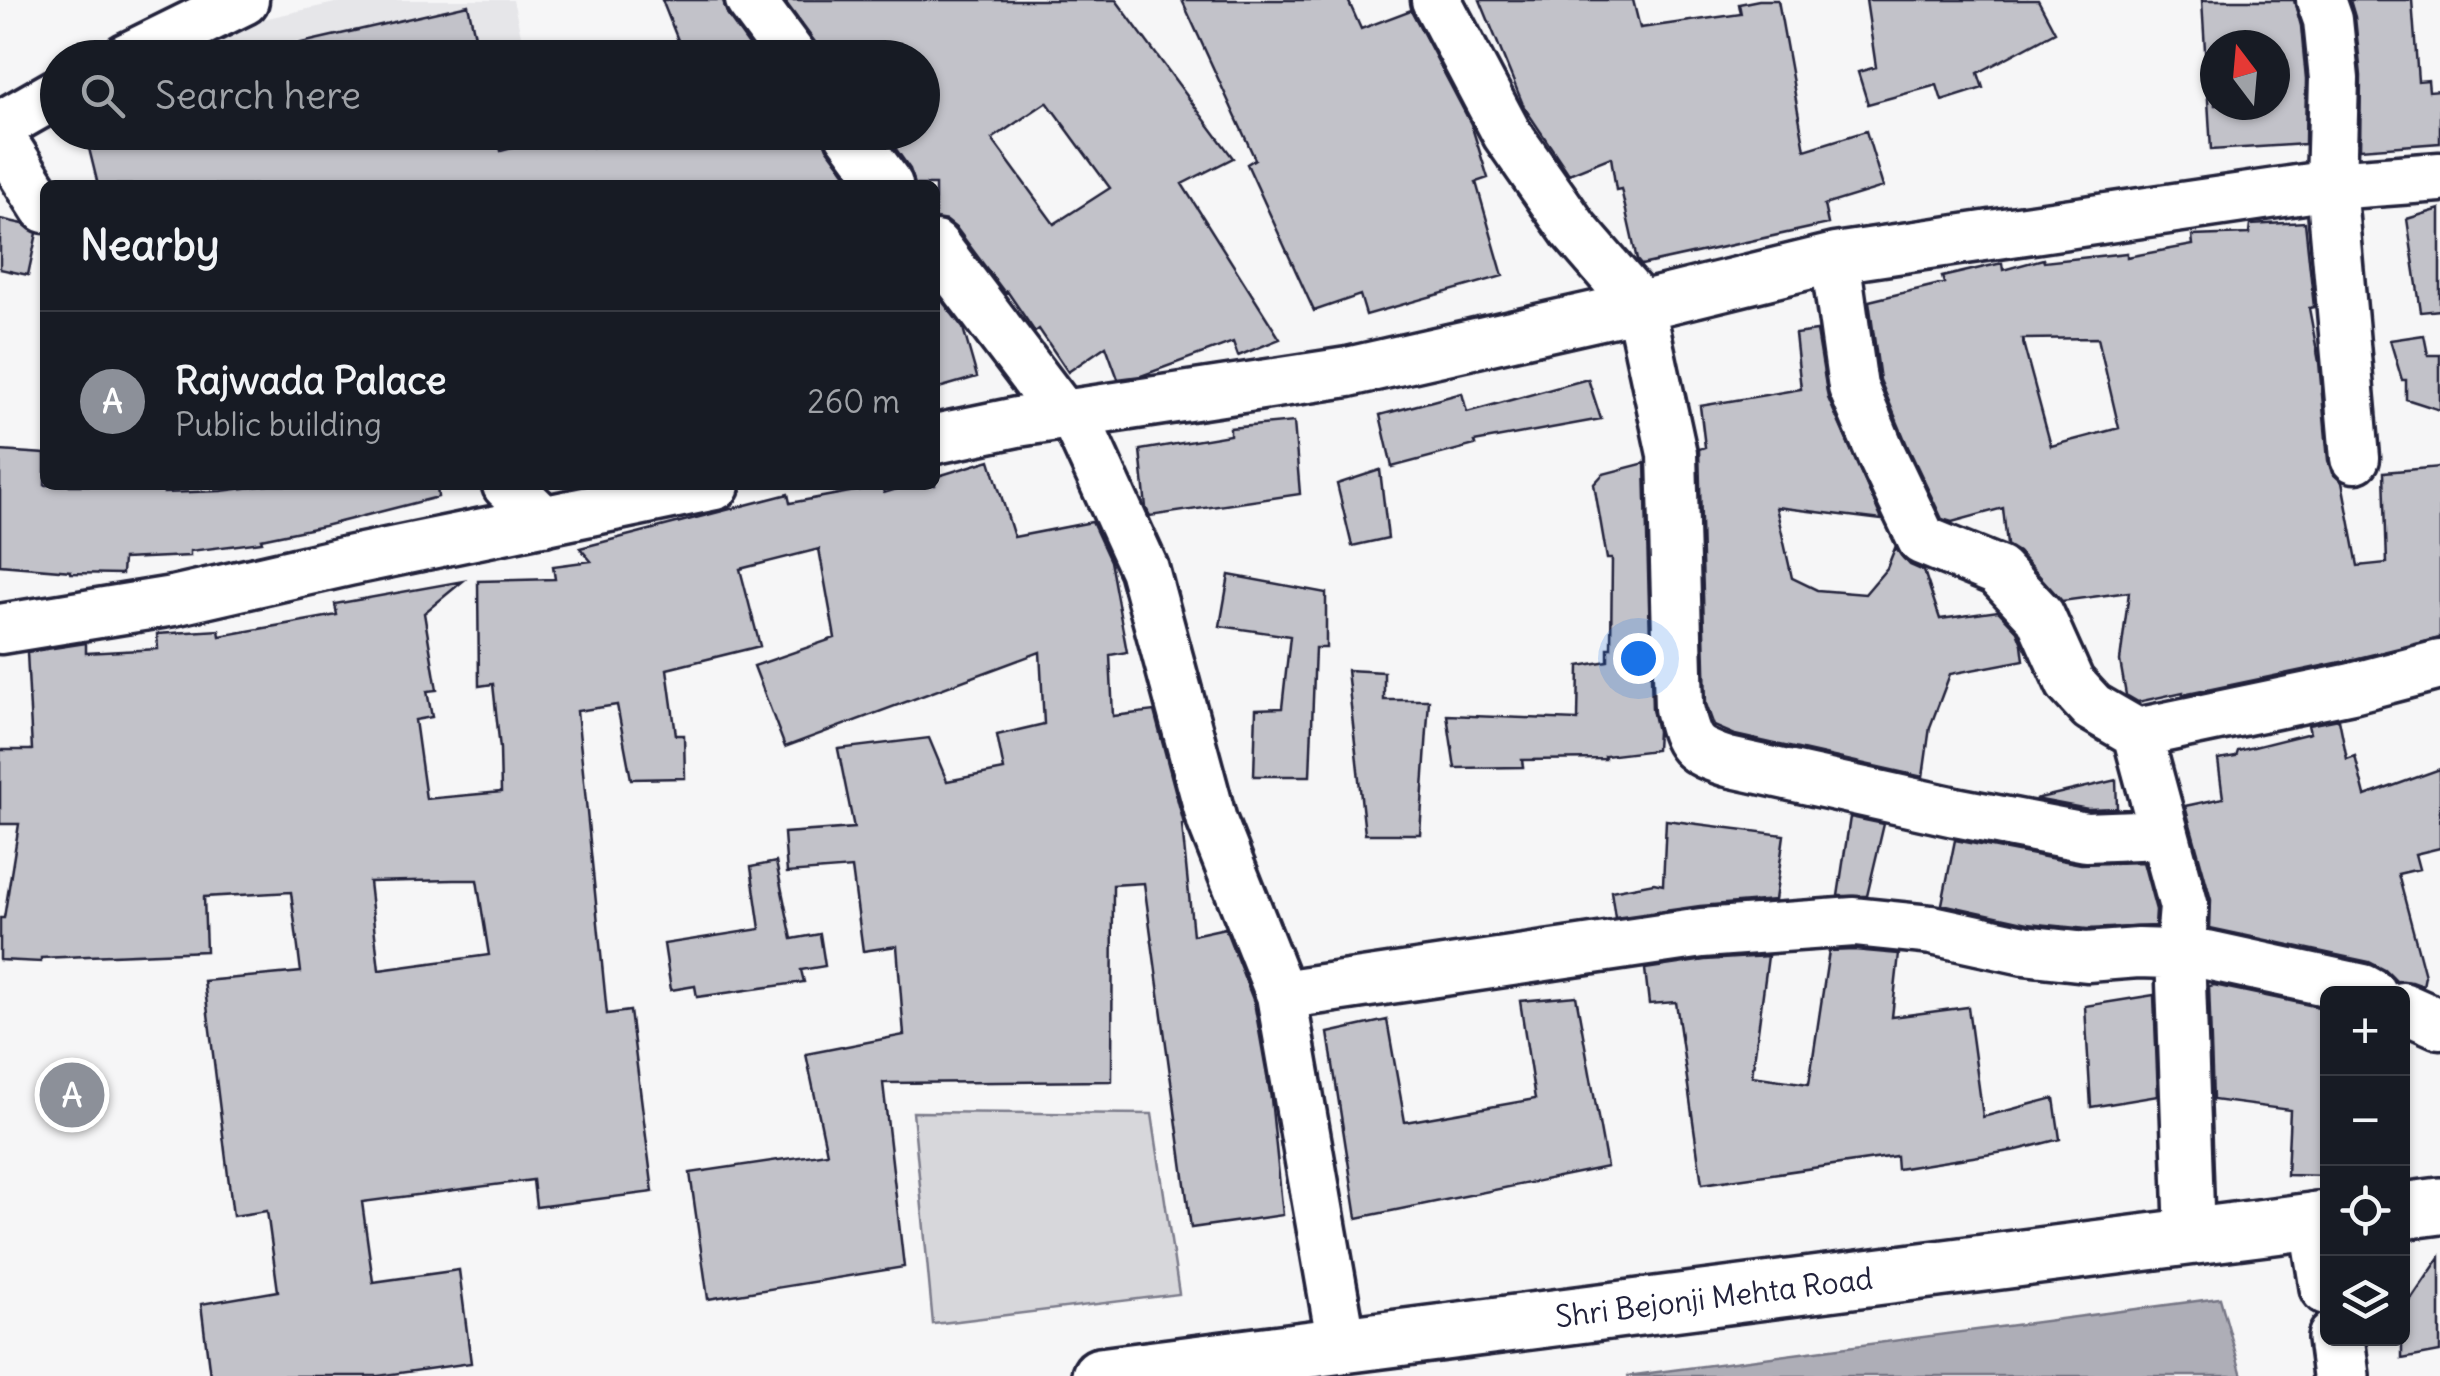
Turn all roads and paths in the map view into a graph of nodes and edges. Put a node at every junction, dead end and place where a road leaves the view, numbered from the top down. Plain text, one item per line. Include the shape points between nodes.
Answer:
1 (244, 0) edge
2 (750, 0) edge
3 (1436, 0) edge
4 (2321, 0) edge
5 (163, 40) edge
6 (780, 40) edge
7 (40, 103) edge
8 (0, 126) edge
9 (0, 138) edge
10 (862, 150) edge
11 (2440, 177) edge
12 (884, 180) edge
13 (2330, 185) junction
14 (40, 200) edge
15 (940, 252) edge
16 (1836, 258) junction
17 (1640, 306) junction
18 (1068, 414) junction
19 (940, 438) edge
20 (2355, 458) dead end
21 (512, 490) edge
22 (691, 490) edge
23 (544, 520) junction
24 (0, 628) edge
25 (2440, 665) edge
26 (2137, 733) junction
27 (2163, 834) junction
28 (2180, 954) junction
29 (2348, 986) edge
30 (1281, 995) junction
31 (2410, 1011) edge
32 (2440, 1024) edge
33 (2440, 1206) edge
34 (2410, 1211) edge
35 (2320, 1220) edge
36 (2190, 1236) junction
37 (1342, 1345) junction
38 (2337, 1346) edge
39 (1100, 1376) edge
40 (2341, 1376) edge

1 - 5 street
2 - 6 street
3 - 17 street via 1506,134 1574,230
4 - 13 street via 2334,79
7 - 8 street
9 - 14 street
10 - 12 street
11 - 13 street
13 - 16 street
13 - 20 street
15 - 18 street
16 - 17 street
16 - 26 street via 1853,388 1922,540 1998,571 2040,616 2070,684 2092,707
17 - 18 street via 1348,372
17 - 27 street via 1672,454 1679,708 1698,752 2067,833
18 - 19 street
18 - 30 street via 1144,569 1212,821
21 - 23 street
22 - 23 street
23 - 24 street via 173,601
25 - 26 street
26 - 27 street
27 - 28 street via 2184,907
28 - 29 street
28 - 30 street via 2071,955 1854,922 1702,932
28 - 36 street
30 - 37 street
31 - 32 street
33 - 34 main road
35 - 36 main road, Shri Bejonji Mehta Road
36 - 37 main road, Shri Bejonji Mehta Road
37 - 39 main road, Shri Bejonji Mehta Road
38 - 40 main road

